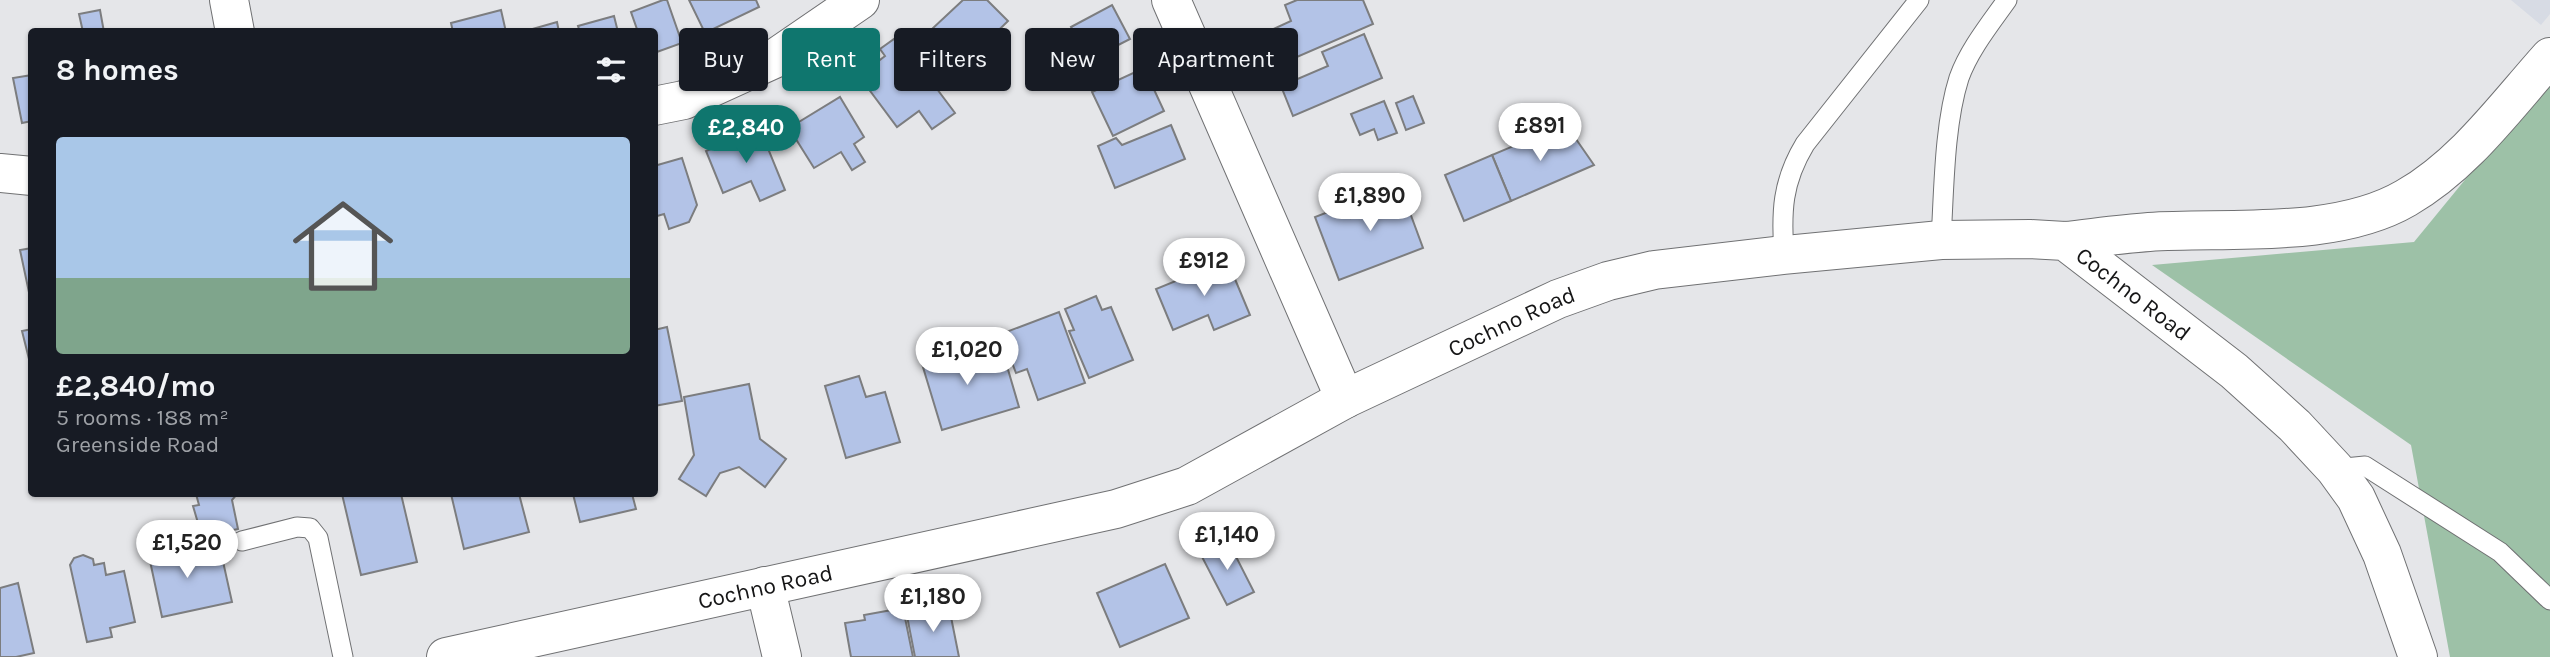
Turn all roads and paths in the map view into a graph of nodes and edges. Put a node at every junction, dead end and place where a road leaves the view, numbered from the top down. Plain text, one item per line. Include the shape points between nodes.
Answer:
1 (229, 0) edge
2 (860, 0) edge
3 (1171, 0) edge
4 (1919, 0) edge
5 (2007, 0) edge
6 (234, 28) edge
7 (2550, 57) edge
8 (658, 105) edge
9 (0, 173) edge
10 (28, 176) edge
11 (1941, 240) junction
12 (2064, 241) junction
13 (1784, 255) junction
14 (1345, 399) junction
15 (2335, 469) junction
16 (242, 541) dead end
17 (765, 586) junction
18 (2550, 600) edge
19 (343, 657) edge
20 (446, 657) edge
21 (782, 657) edge
22 (2418, 657) edge

1 - 6 street
2 - 8 street via 774,59 684,100
3 - 14 street
4 - 13 lane via 1794,163 1782,216
5 - 11 lane via 1959,78 1950,122
7 - 12 street via 2442,173 2405,199 2373,212 2288,228 2149,232
9 - 10 street
11 - 12 street, Cochno Road
11 - 13 street, Cochno Road
12 - 15 street, Cochno Road via 2234,370
13 - 14 street, Cochno Road via 1654,270 1608,281 1558,299
14 - 17 street, Cochno Road via 1187,486 1156,497
15 - 18 lane via 2365,466 2500,552
15 - 22 street, Cochno Road via 2356,498 2382,554
16 - 19 lane via 310,528 318,538
17 - 20 street, Cochno Road
17 - 21 street

